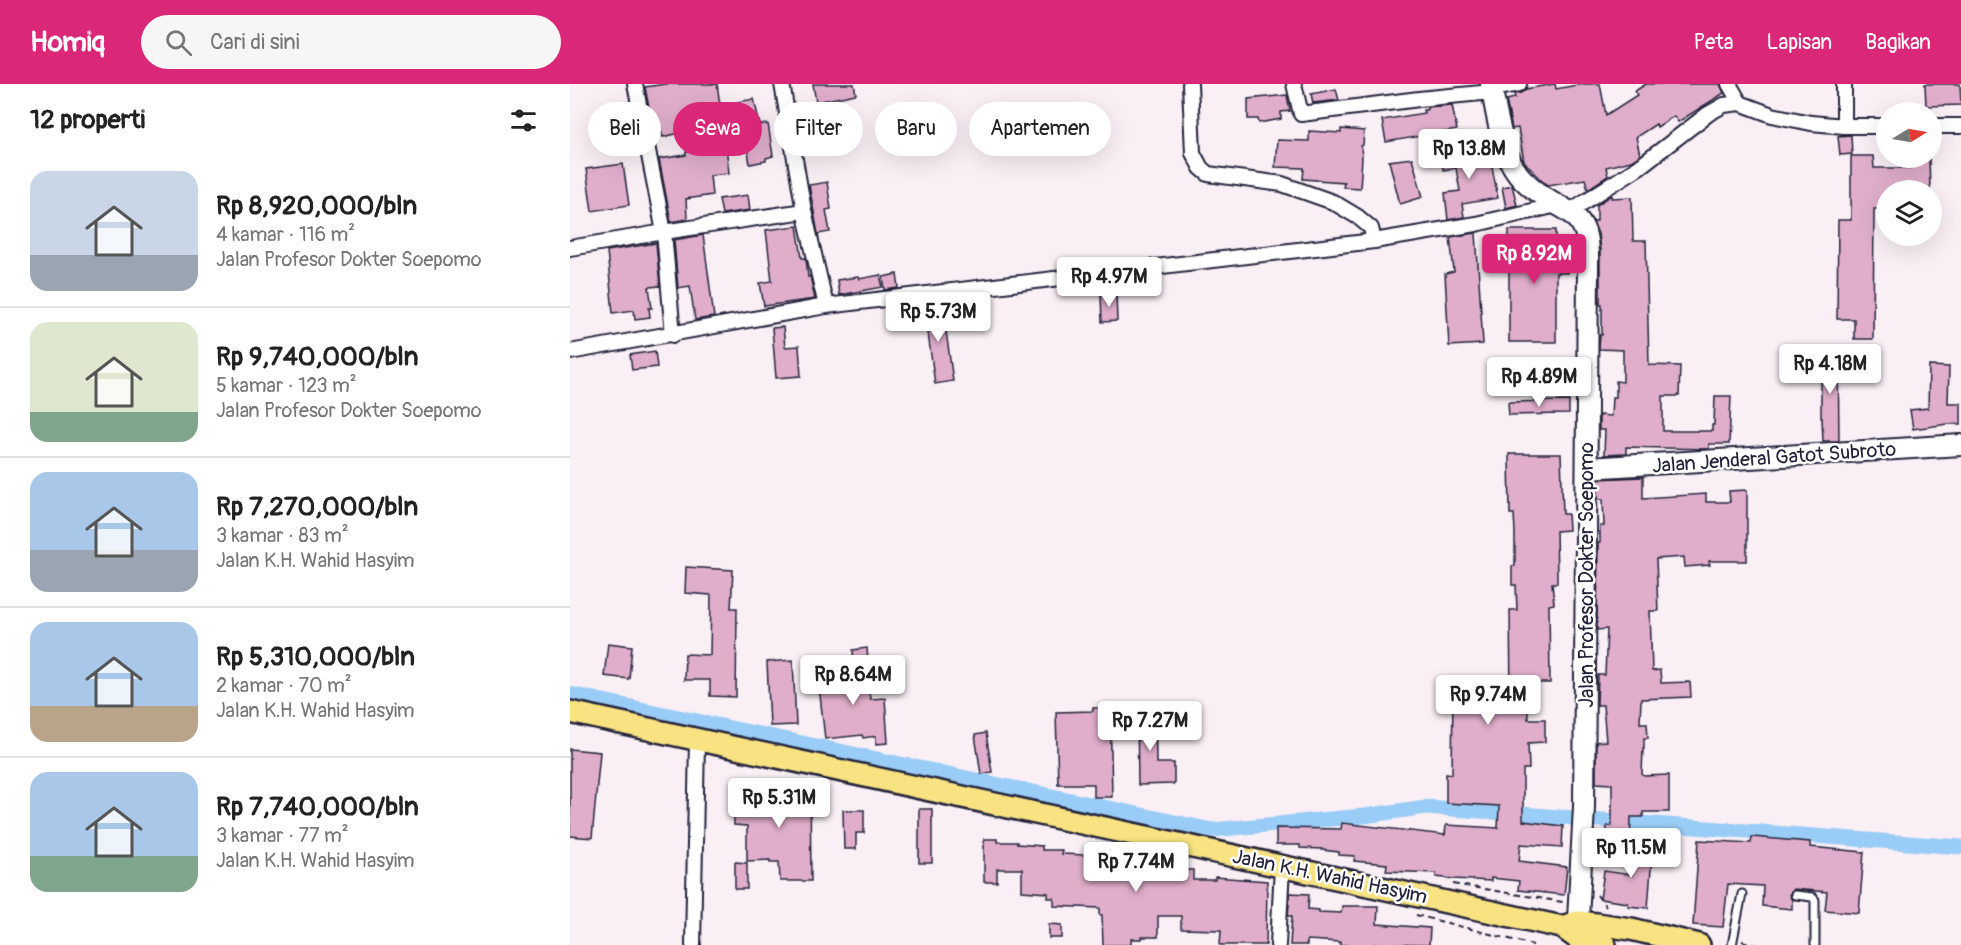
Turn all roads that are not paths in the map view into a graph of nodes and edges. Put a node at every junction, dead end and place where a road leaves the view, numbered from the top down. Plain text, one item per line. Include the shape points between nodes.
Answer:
1 (635, 84) edge
2 (782, 84) edge
3 (1190, 84) edge
4 (1294, 84) edge
5 (1416, 84) edge
6 (1519, 84) edge
7 (1729, 84) edge
8 (1844, 84) edge
9 (1492, 88) edge
10 (1419, 99) junction
11 (1740, 103) junction
12 (1844, 126) junction
13 (1876, 126) edge
14 (1942, 126) edge
15 (1961, 126) edge
16 (1564, 208) junction
17 (804, 211) junction
18 (664, 232) junction
19 (1374, 241) junction
20 (570, 248) edge
21 (826, 306) junction
22 (673, 334) junction
23 (570, 352) edge
24 (1961, 445) edge
25 (1587, 468) junction
26 (570, 712) edge
27 (697, 741) junction
28 (1282, 866) junction
29 (1742, 894) dead end
30 (1794, 895) dead end
31 (1573, 933) edge
32 (693, 945) edge
33 (1278, 945) edge
34 (1605, 945) edge
35 (1699, 945) edge
36 (1732, 945) edge
37 (1815, 945) edge

1 - 18 street
2 - 17 street
3 - 19 street via 1193,153 1208,174 1282,184 1334,202 1371,228
4 - 10 street via 1301,114
5 - 10 street
6 - 9 street
7 - 11 street
8 - 12 street
9 - 10 street
9 - 16 main road, Jalan Profesor Dokter Soepomo via 1504,147 1515,171
11 - 12 street via 1772,116
11 - 16 street via 1724,105 1708,114 1639,167
12 - 13 street
14 - 15 street
16 - 19 street
16 - 25 main road, Jalan Profesor Dokter Soepomo via 1582,225 1587,238
17 - 18 street
17 - 21 street
18 - 20 street
18 - 22 street
19 - 21 street
21 - 22 street
22 - 23 street
24 - 25 main road, Jalan Jenderal Gatot Subroto
25 - 31 main road, Jalan Profesor Dokter Soepomo via 1584,807
26 - 27 main road, Jalan K.H. Wahid Hasyim
27 - 28 main road, Jalan K.H. Wahid Hasyim
27 - 32 street
28 - 31 main road, Jalan K.H. Wahid Hasyim
28 - 33 street
29 - 36 lane
30 - 37 lane via 1815,900
31 - 34 main road
31 - 35 main road via 1631,929

